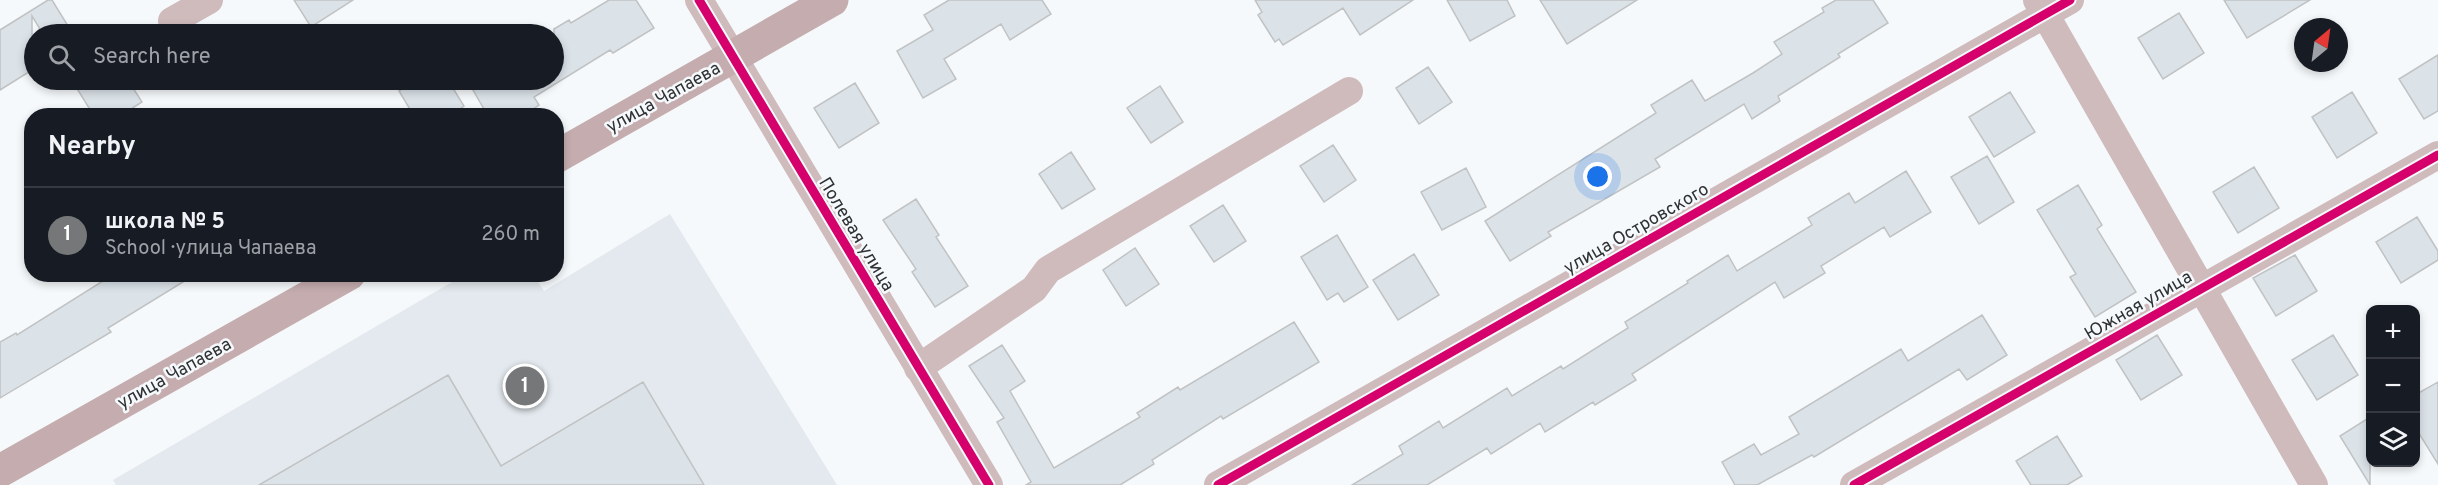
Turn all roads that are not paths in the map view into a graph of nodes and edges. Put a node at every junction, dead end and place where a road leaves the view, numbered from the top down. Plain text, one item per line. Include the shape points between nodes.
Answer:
1 (209, 0) edge
2 (699, 0) edge
3 (832, 0) edge
4 (2070, 0) edge
5 (2041, 7) edge
6 (172, 21) dead end
7 (732, 58) junction
8 (1349, 91) dead end
9 (564, 152) edge
10 (2438, 155) edge
11 (335, 282) edge
12 (2202, 288) junction
13 (918, 368) junction
14 (0, 471) edge
15 (989, 485) edge
16 (1218, 485) edge
17 (1854, 485) edge
18 (2314, 485) edge

1 - 6 street
2 - 7 street, Полевая улица
3 - 7 street, улица Чапаева
4 - 5 street, улица Островского
5 - 12 street, Южная улица
5 - 16 street, улица Островского
7 - 9 street, улица Чапаева
7 - 13 street, Полевая улица
8 - 13 street via 1048,270 1034,289
10 - 12 street, Южная улица
11 - 14 street, улица Чапаева
12 - 17 street, Южная улица
12 - 18 street, Южная улица
13 - 15 street, Полевая улица

